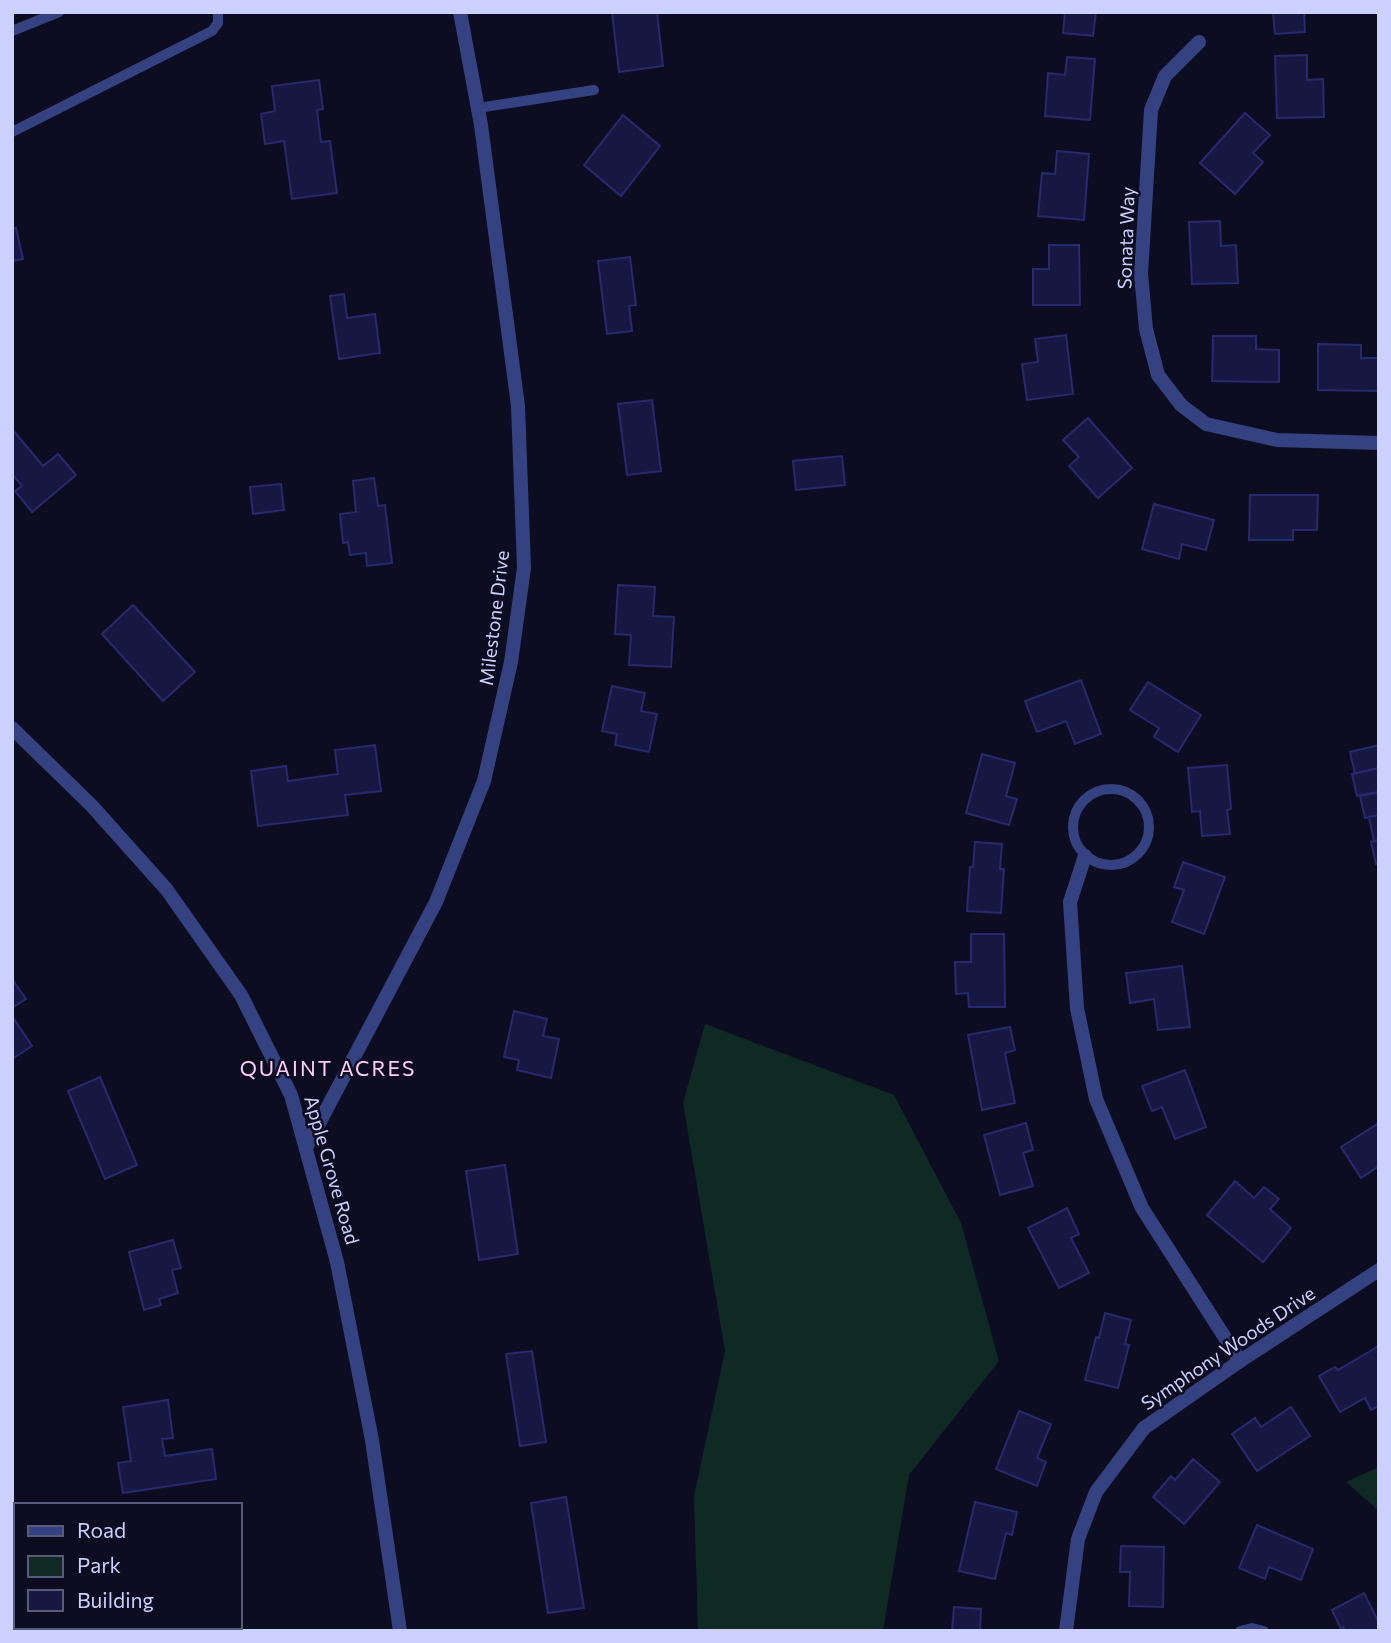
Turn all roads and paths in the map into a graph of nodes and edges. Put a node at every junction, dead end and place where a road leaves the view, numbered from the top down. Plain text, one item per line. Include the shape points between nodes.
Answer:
1 (59, 12) edge
2 (218, 12) edge
3 (460, 12) edge
4 (12, 31) edge
5 (1199, 42) dead end
6 (594, 90) dead end
7 (478, 108) junction
8 (12, 132) edge
9 (1379, 443) edge
10 (12, 728) edge
11 (1085, 856) junction
12 (306, 1148) junction
13 (1379, 1270) edge
14 (1240, 1361) junction
15 (400, 1631) edge
16 (1066, 1631) edge
17 (1240, 1631) edge
18 (1264, 1631) edge

1 - 4 lane
2 - 8 lane via 212,31
3 - 7 street, Milestone Drive
5 - 9 street, Sonata Way via 1165,76 1151,110 1141,274 1146,329 1158,375 1181,405 1206,424 1277,440
6 - 7 lane
7 - 12 street, Milestone Drive via 518,406 524,568 511,662 484,780 436,902
10 - 12 street, Apple Grove Road via 92,806 167,890 241,995 291,1095
11 - 11 lane via 1109,866 1122,864 1141,851 1149,834 1149,817 1134,796 1109,788 1085,798 1073,820 1073,834
11 - 14 street via 1070,902 1077,1008 1096,1098 1142,1208
12 - 15 street, Apple Grove Road via 345,1298
13 - 14 street, Symphony Woods Drive
14 - 16 street, Symphony Woods Drive via 1144,1428 1096,1492 1078,1539
17 - 18 lane

